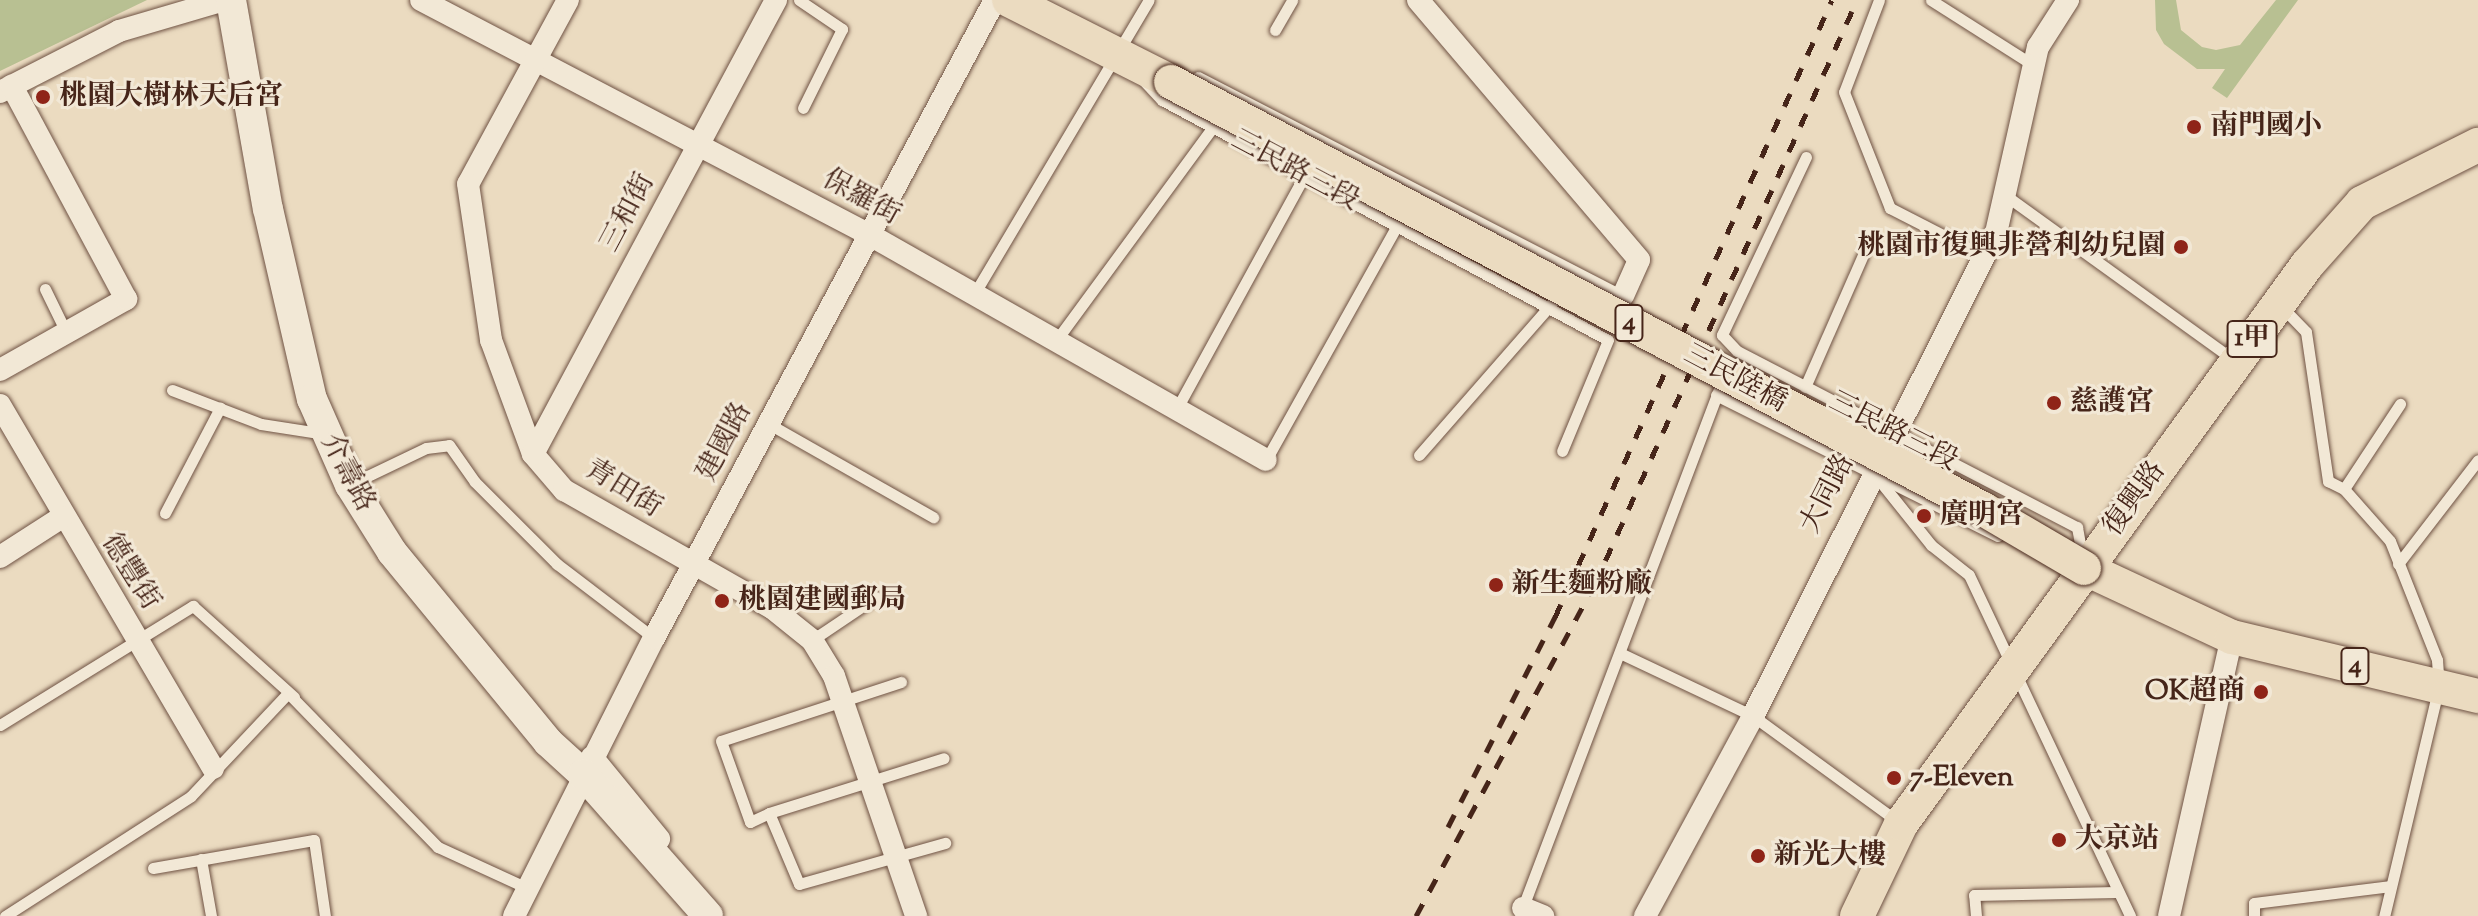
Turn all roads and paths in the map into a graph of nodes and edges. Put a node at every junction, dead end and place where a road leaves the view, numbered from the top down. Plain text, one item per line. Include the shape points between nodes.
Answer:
1 (224, 0) edge
2 (231, 0) edge
3 (421, 0) edge
4 (568, 0) edge
5 (776, 0) edge
6 (799, 0) edge
7 (995, 0) edge
8 (1009, 0) edge
9 (1149, 0) edge
10 (1292, 0) edge
11 (1418, 0) edge
12 (1879, 0) edge
13 (1931, 0) edge
14 (2068, 0) edge
15 (1275, 30) dead end
16 (1120, 56) junction
17 (536, 58) junction
18 (2033, 65) junction
19 (1171, 82) joint
20 (6, 89) edge
21 (803, 108) dead end
22 (1213, 127) junction
23 (699, 144) junction
24 (2478, 145) edge
25 (1806, 157) dead end
26 (1304, 176) junction
27 (2005, 195) junction
28 (1397, 226) junction
29 (870, 235) junction
30 (1863, 255) dead end
31 (1984, 256) junction
32 (1575, 271) junction
33 (45, 289) dead end
34 (972, 296) junction
35 (1623, 296) joint
36 (2278, 302) junction
37 (1549, 308) junction
38 (66, 332) junction
39 (1055, 342) junction
40 (1737, 351) junction
41 (2235, 362) junction
42 (0, 370) edge
43 (1805, 387) junction
44 (172, 390) dead end
45 (1716, 395) junction
46 (2400, 404) dead end
47 (0, 405) edge
48 (220, 408) junction
49 (1176, 410) junction
50 (769, 424) junction
51 (1893, 432) junction
52 (325, 434) junction
53 (1562, 451) dead end
54 (533, 454) junction
55 (1419, 455) dead end
56 (1266, 460) joint
57 (2478, 460) edge
58 (1872, 472) junction
59 (350, 485) junction
60 (2344, 489) junction
61 (165, 513) dead end
62 (62, 517) junction
63 (933, 517) dead end
64 (2014, 545) dead end
65 (2028, 552) dead end
66 (0, 557) edge
67 (2398, 564) junction
68 (693, 566) junction
69 (2084, 568) junction
70 (876, 597) dead end
71 (2232, 637) junction
72 (136, 638) junction
73 (654, 638) junction
74 (812, 640) junction
75 (1622, 654) junction
76 (2016, 667) junction
77 (901, 682) dead end
78 (2439, 686) junction
79 (2478, 696) edge
80 (842, 700) junction
81 (299, 701) junction
82 (1753, 716) junction
83 (2, 720) edge
84 (944, 758) dead end
85 (213, 768) junction
86 (585, 771) junction
87 (870, 777) junction
88 (769, 813) junction
89 (1901, 824) junction
90 (945, 843) dead end
91 (898, 858) junction
92 (201, 859) junction
93 (153, 868) dead end
94 (2391, 886) junction
95 (527, 888) junction
96 (2116, 892) junction
97 (25, 903) junction
98 (1528, 913) edge
99 (5, 916) edge
100 (31, 916) edge
101 (211, 916) edge
102 (325, 916) edge
103 (514, 916) edge
104 (695, 916) edge
105 (708, 916) edge
106 (725, 916) edge
107 (916, 916) edge
108 (1645, 916) edge
109 (1857, 916) edge
110 (1976, 916) edge
111 (2130, 916) edge
112 (2169, 916) edge
113 (2254, 916) edge
114 (2384, 916) edge

1 - 20 street via 119,31
2 - 52 street, 介壽路 via 268,209
3 - 17 street, 保羅街
4 - 17 street, 青田街
5 - 23 street, 三和街
6 - 21 lane via 842,29
7 - 29 street, 建國路
8 - 16 main road, 三民路三段 / 4
9 - 16 lane
10 - 15 lane
11 - 35 street via 1639,260
12 - 31 lane via 1844,92 1890,208
13 - 18 lane
14 - 18 street, 大同路
16 - 19 main road, 三民路三段 / 4
16 - 22 lane, 三民路三段 via 1162,100
16 - 32 lane, 三民路三段 via 1195,76
16 - 34 lane
17 - 23 street, 保羅街
17 - 54 street, 青田街 via 468,184 491,340
18 - 27 street, 大同路
19 - 69 main road, 三民陸橋 / 4, bridge via 1983,509
20 - 38 street via 126,299
22 - 26 lane, 三民路三段
22 - 39 lane
23 - 29 street, 保羅街
23 - 54 street, 三和街
24 - 36 main road, 復興路 / 1甲 via 2362,203
25 - 40 lane via 1722,335
26 - 28 lane, 三民路三段
26 - 49 lane
27 - 31 street, 大同路
27 - 41 lane
28 - 37 lane, 三民路三段
28 - 56 lane
29 - 34 street, 保羅街
29 - 50 street, 建國路
30 - 43 lane
31 - 51 street, 大同路
32 - 35 lane, 三民路三段
32 - 37 lane
33 - 38 lane
34 - 39 street, 保羅街
36 - 41 main road, 復興路 / 1甲
36 - 60 lane via 2306,332 2328,481
37 - 53 lane, 三民路三段 via 1608,340
37 - 55 lane
38 - 42 street
39 - 49 street, 保羅街
40 - 43 lane, 三民路三段
40 - 45 lane
41 - 69 main road, 復興路 / 1甲
43 - 51 lane, 三民路三段
44 - 48 lane
45 - 58 lane, 三民路三段
45 - 75 lane
46 - 60 lane
47 - 62 street, 德豐街
48 - 52 lane via 261,424
48 - 61 lane
49 - 56 street, 保羅街
50 - 63 lane
50 - 68 street, 建國路
51 - 58 street, 大同路
51 - 69 lane, 三民路三段 via 2077,527
52 - 59 street, 介壽路
54 - 68 street, 青田街 via 564,490
57 - 67 lane
58 - 64 lane, 三民路三段
58 - 76 lane via 1931,545 1969,575
58 - 82 street, 大同路
59 - 73 lane via 426,448 449,445 475,482 557,564
59 - 86 street, 介壽路 via 392,552 548,742
60 - 67 lane via 2390,541
62 - 66 street
62 - 72 street, 德豐街
65 - 69 lane via 2057,567
67 - 78 lane via 2437,660
68 - 73 street, 建國路
68 - 74 street, 青田街 via 772,608
69 - 71 main road, 4
69 - 76 main road, 復興路 / 1甲
70 - 74 lane
71 - 78 main road, 4
71 - 112 street
72 - 81 lane via 193,606
72 - 83 lane
72 - 85 street, 德豐街
73 - 86 street, 建國路
74 - 80 street, 青田街
75 - 82 lane
75 - 98 lane
76 - 89 main road, 復興路 / 1甲
76 - 96 lane
77 - 80 lane
78 - 79 main road, 4
78 - 94 lane
80 - 87 street, 青田街
80 - 88 lane via 721,741 750,822
81 - 85 lane via 288,693
81 - 95 lane via 438,847
82 - 89 lane
82 - 108 street, 大同路
84 - 87 lane
85 - 97 lane via 191,796
86 - 95 street, 建國路
86 - 104 street, 介壽路
86 - 105 street, 介壽路
86 - 106 street, 介壽路
87 - 88 lane
87 - 91 street, 青田街
88 - 91 lane via 799,884
89 - 109 main road, 復興路 / 1甲
90 - 91 lane
91 - 107 street, 青田街
92 - 93 lane
92 - 101 lane
92 - 102 lane via 314,840
94 - 113 lane via 2254,903
94 - 114 lane
95 - 103 street, 建國路
96 - 110 lane via 1974,895
96 - 111 lane
97 - 99 lane
97 - 100 lane

